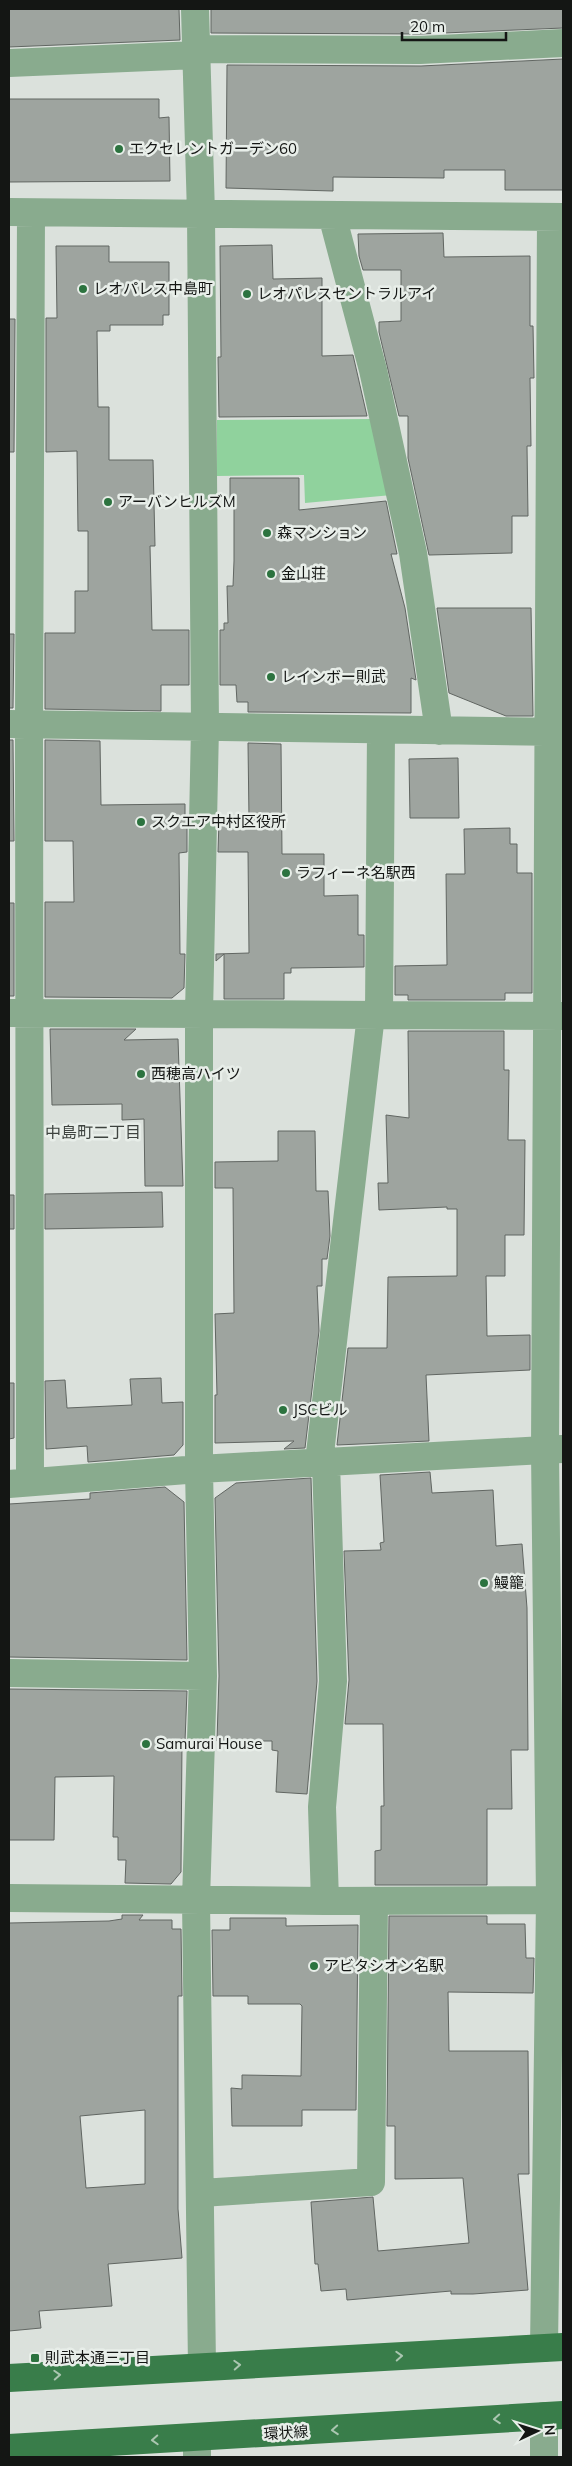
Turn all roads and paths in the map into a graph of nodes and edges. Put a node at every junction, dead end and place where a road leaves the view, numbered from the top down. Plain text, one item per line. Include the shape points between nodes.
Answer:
1 (195, 9) edge
2 (563, 43) edge
3 (196, 52) junction
4 (9, 64) edge
5 (20, 212) edge
6 (201, 214) junction
7 (332, 215) junction
8 (557, 217) edge
9 (19, 724) edge
10 (204, 727) junction
11 (381, 730) junction
12 (439, 731) junction
13 (555, 732) edge
14 (20, 1014) edge
15 (199, 1014) junction
16 (375, 1015) junction
17 (555, 1016) edge
18 (554, 1450) edge
19 (323, 1462) junction
20 (199, 1469) junction
21 (19, 1483) edge
22 (9, 1673) edge
23 (203, 1676) junction
24 (9, 1898) edge
25 (196, 1900) junction
26 (557, 1900) edge
27 (324, 1901) junction
28 (374, 1901) junction
29 (201, 2193) junction
30 (554, 2348) edge
31 (202, 2368) junction
32 (9, 2378) edge
33 (554, 2415) edge
34 (9, 2448) edge
35 (197, 2448) edge
36 (544, 2457) edge

1 - 3 street
2 - 3 street via 420,50
3 - 4 street
3 - 6 street
5 - 6 street
5 - 9 street
6 - 7 street
6 - 10 street
7 - 8 street
7 - 12 street via 373,370 413,553
8 - 13 street
9 - 10 street
9 - 14 street
10 - 11 street
10 - 15 street
11 - 12 street
11 - 16 street
12 - 13 street
13 - 17 street
14 - 15 street
14 - 21 street
15 - 16 street
15 - 20 street
16 - 17 street
16 - 19 street
17 - 18 street
18 - 19 street
18 - 26 street
19 - 20 street
19 - 27 street via 333,1681 322,1807
20 - 21 street
20 - 23 street
22 - 23 street
23 - 25 street
24 - 25 street
25 - 27 street
25 - 29 street
26 - 28 street
26 - 30 street
27 - 28 street
28 - 29 street via 371,2182
29 - 31 street
31 -> 30 main road
32 -> 31 main road
33 -> 35 main road, 環状線
33 - 36 street
35 -> 34 main road, 環状線

